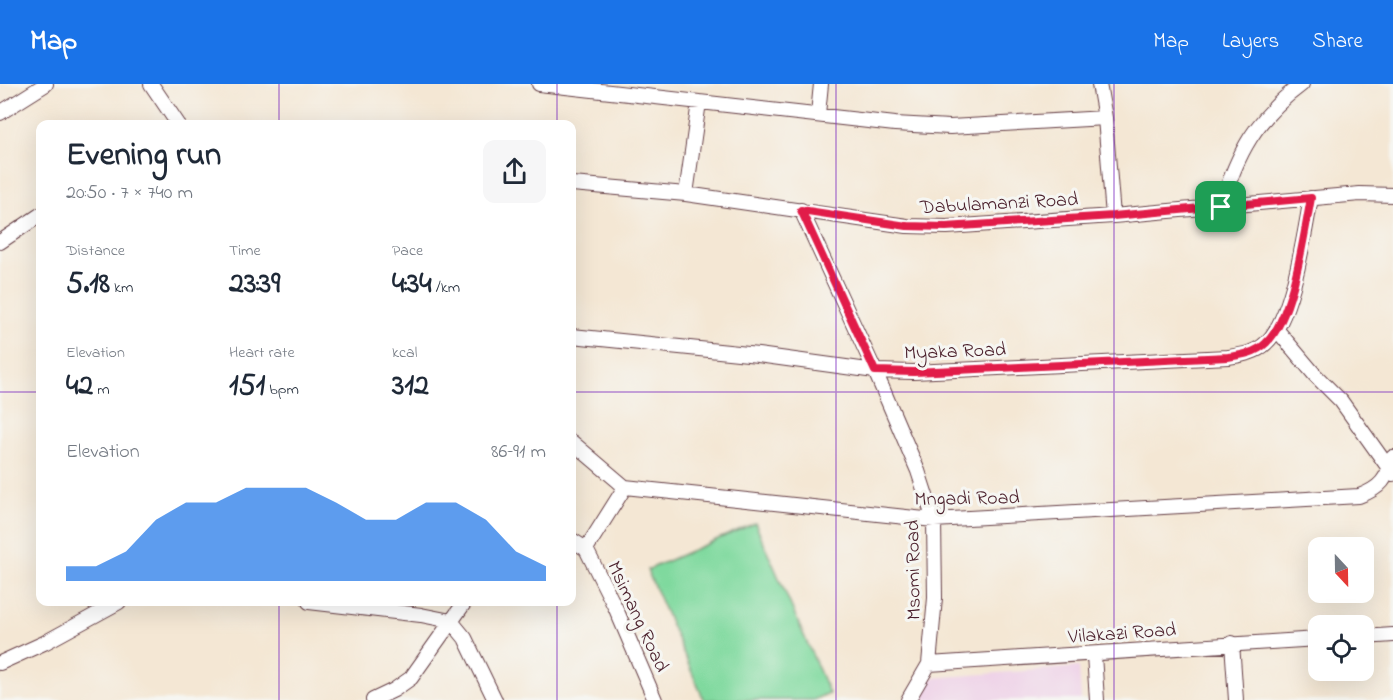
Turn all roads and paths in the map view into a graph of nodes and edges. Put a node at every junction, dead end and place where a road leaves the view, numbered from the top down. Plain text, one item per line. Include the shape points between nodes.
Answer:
1 (46, 84) edge
2 (151, 84) edge
3 (539, 84) edge
4 (820, 84) edge
5 (1099, 84) edge
6 (1302, 84) edge
7 (699, 102) junction
8 (0, 113) edge
9 (818, 114) junction
10 (1105, 118) junction
11 (175, 120) edge
12 (576, 184) edge
13 (686, 194) junction
14 (1393, 195) edge
15 (1311, 198) junction
16 (1221, 207) junction
17 (801, 210) junction
18 (1113, 216) junction
19 (36, 218) edge
20 (0, 242) edge
21 (1277, 330) junction
22 (576, 336) edge
23 (875, 371) junction
24 (576, 445) edge
25 (1392, 467) edge
26 (625, 487) junction
27 (934, 520) junction
28 (576, 543) edge
29 (586, 549) junction
30 (112, 606) edge
31 (343, 606) edge
32 (462, 606) edge
33 (451, 621) junction
34 (1393, 635) edge
35 (1374, 636) edge
36 (1308, 639) edge
37 (1232, 643) junction
38 (1094, 655) junction
39 (0, 663) edge
40 (929, 664) junction
41 (373, 700) edge
42 (495, 700) edge
43 (655, 700) edge
44 (908, 700) edge
45 (1097, 700) edge
46 (1236, 700) edge

1 - 8 street
2 - 11 street
3 - 7 street
4 - 9 street
5 - 10 street
6 - 16 street via 1272,108 1250,138
7 - 9 street
7 - 13 street
9 - 10 street via 950,127
10 - 18 street
12 - 13 street, Dabulamanzi Road
13 - 17 street, Dabulamanzi Road
14 - 15 street, Dabulamanzi Road
15 - 16 street, Dabulamanzi Road
15 - 21 street via 1288,301
16 - 18 street, Dabulamanzi Road
17 - 18 street, Dabulamanzi Road via 907,226 946,227
17 - 23 street, Msomi Road
19 - 20 street
21 - 23 street, Myaka Road via 1266,343 1247,354 1228,357
21 - 25 street via 1341,401
22 - 23 street, Myaka Road
23 - 27 street, Msomi Road via 918,471
24 - 26 street
25 - 27 street, Mngadi Road via 1376,489 1342,498
26 - 27 street, Mngadi Road
26 - 29 street
27 - 40 street, Msomi Road via 935,598
28 - 29 street
29 - 43 street, Msimang Road
30 - 39 street
31 - 33 street
32 - 33 street
33 - 41 street via 411,678
33 - 42 street via 465,638
34 - 35 street
36 - 37 street, Vilakazi Road
37 - 38 street, Vilakazi Road
37 - 46 street
38 - 40 street, Vilakazi Road
38 - 45 street
40 - 44 street, Msomi Road

